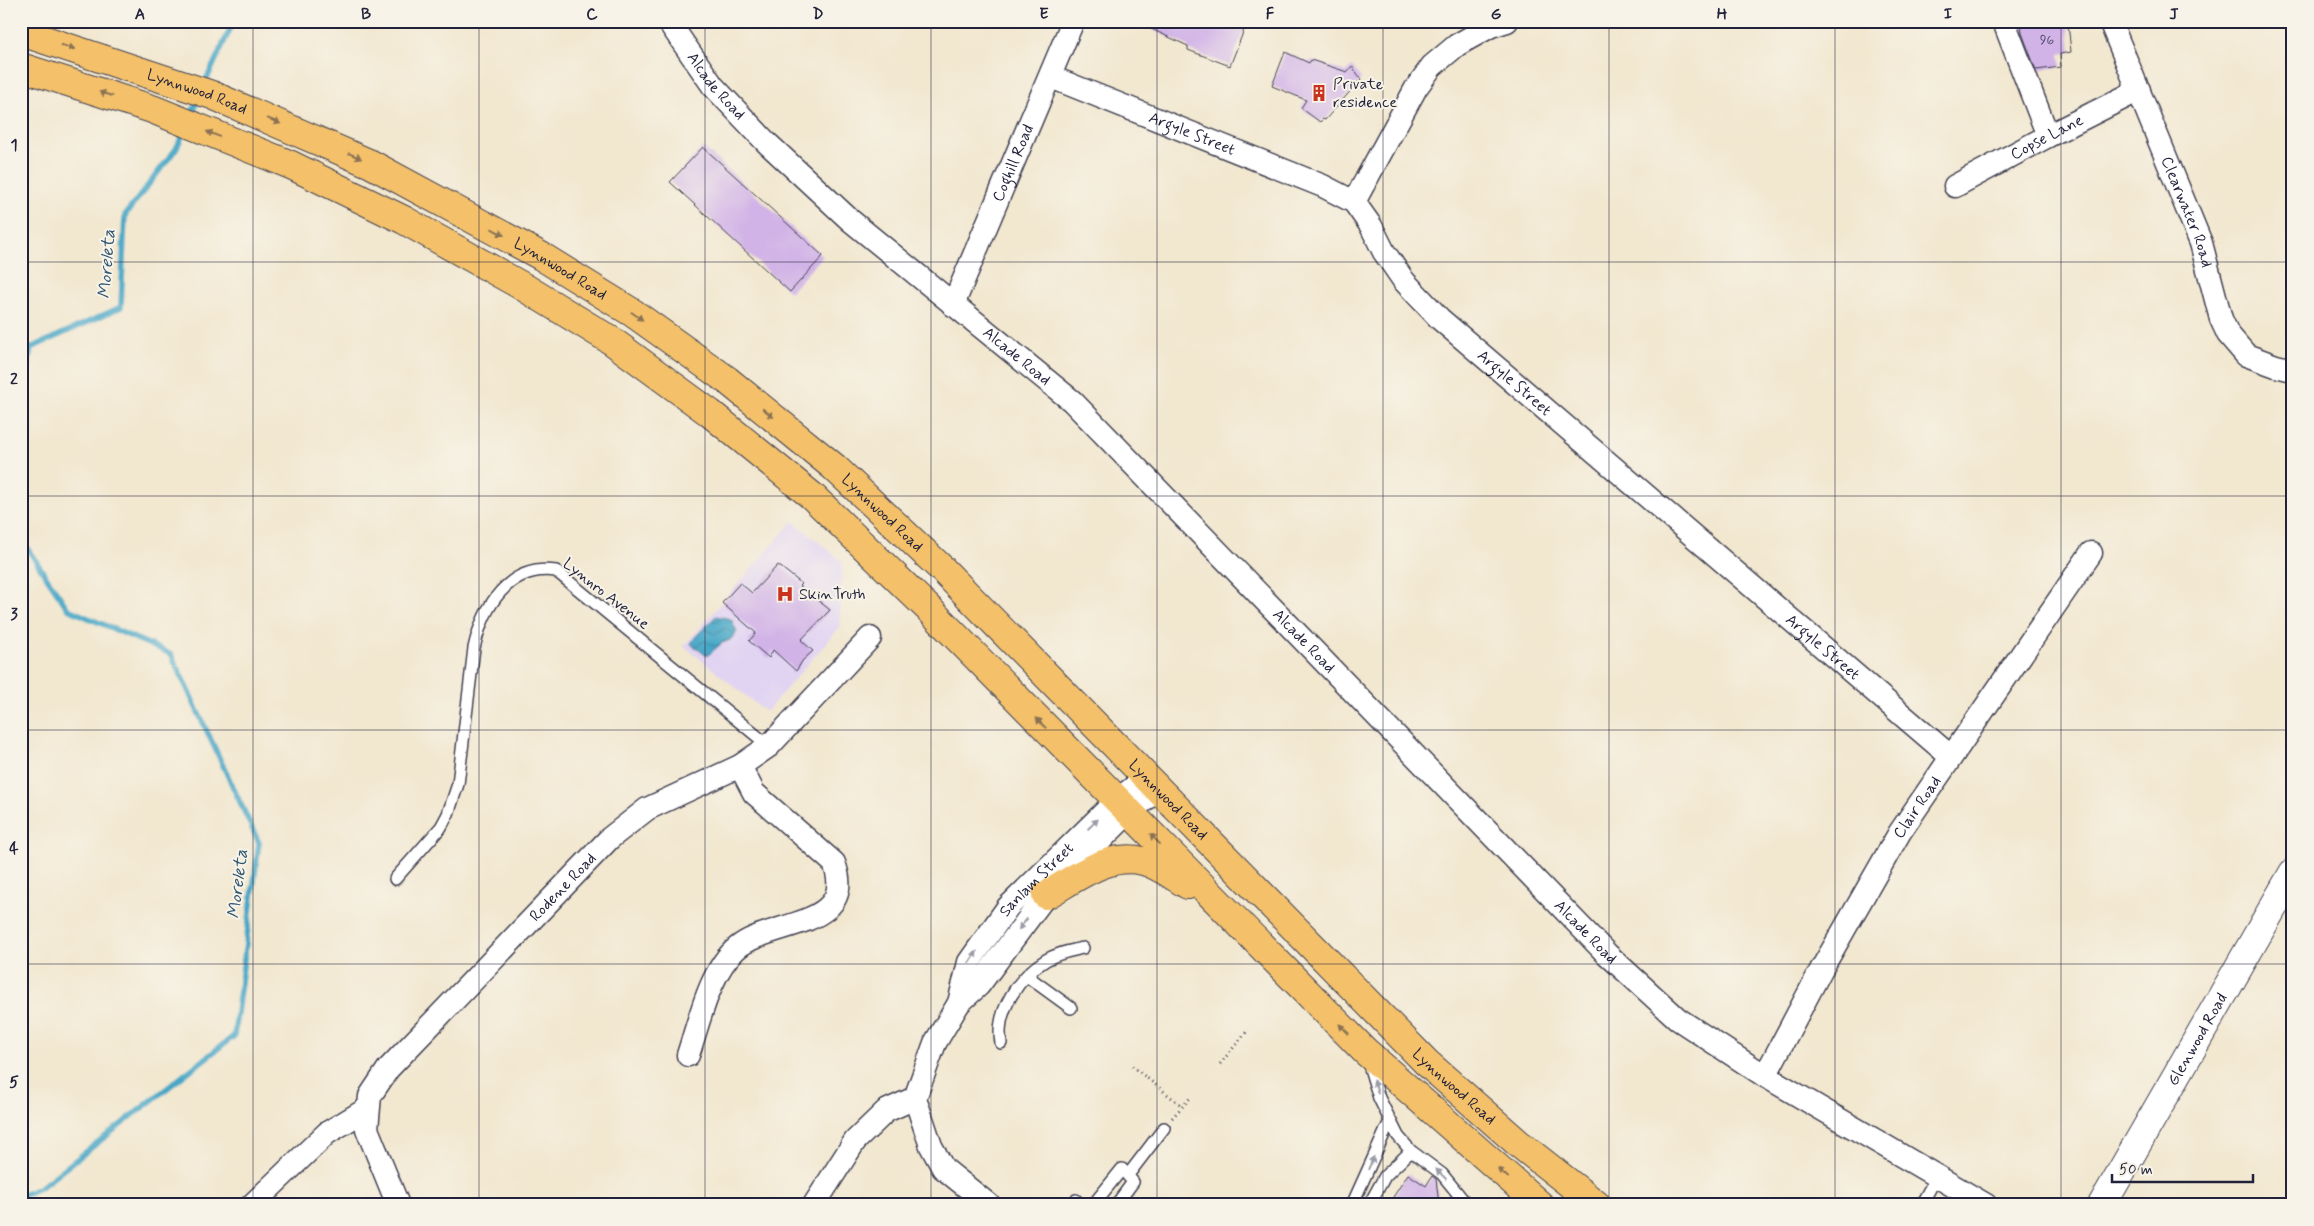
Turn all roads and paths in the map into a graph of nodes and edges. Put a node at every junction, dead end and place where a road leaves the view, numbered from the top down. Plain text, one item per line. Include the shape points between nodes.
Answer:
1 (668, 21) edge
2 (1073, 21) edge
3 (1507, 21) edge
4 (2110, 21) edge
5 (2004, 22) edge
6 (21, 32) edge
7 (26, 69) edge
8 (1051, 77) junction
9 (2139, 90) junction
10 (2048, 136) junction
11 (1955, 186) dead end
12 (1354, 202) junction
13 (954, 305) junction
14 (2293, 370) edge
15 (2091, 553) dead end
16 (870, 638) dead end
17 (769, 746) junction
18 (1950, 756) junction
19 (740, 766) junction
20 (1152, 784) junction
21 (1123, 806) junction
22 (2293, 873) edge
23 (395, 879) dead end
24 (1046, 894) junction
25 (1222, 908) junction
26 (1083, 948) dead end
27 (1027, 976) junction
28 (958, 1003) junction
29 (1071, 1008) dead end
30 (1248, 1030) dead end
31 (1000, 1043) dead end
32 (1365, 1051) junction
33 (688, 1054) dead end
34 (1220, 1064) dead end
35 (1132, 1066) dead end
36 (1766, 1076) junction
37 (1190, 1097) dead end
38 (915, 1098) junction
39 (1182, 1106) junction
40 (367, 1110) junction
41 (1390, 1121) junction
42 (1164, 1128) joint
43 (1411, 1151) junction
44 (1128, 1175) junction
45 (1937, 1176) junction
46 (252, 1205) edge
47 (398, 1205) edge
48 (814, 1205) edge
49 (989, 1205) edge
50 (1093, 1205) edge
51 (1116, 1205) edge
52 (1352, 1205) edge
53 (1370, 1205) edge
54 (1463, 1205) edge
55 (1540, 1205) edge
56 (1597, 1205) edge
57 (1921, 1205) edge
58 (1986, 1205) edge
59 (2102, 1205) edge

1 - 13 street, Alcade Road via 713,86 766,142 850,220
2 - 8 street, Coghill Road
3 - 12 street via 1457,45 1432,66 1416,88
4 - 9 street, Clearwater Road
5 - 10 street
6 -> 20 main road, Lynnwood Road via 212,95 380,168 541,256 633,313 727,380 834,467 941,568
21 -> 7 main road, Lynnwood Road via 930,610 812,496 710,413 612,341 404,220 291,165 152,109
8 - 12 street, Argyle Street via 1323,186
8 - 13 street, Coghill Road
9 - 10 street, Copse Lane
9 - 14 street, Clearwater Road via 2201,243 2228,334 2246,355
10 - 11 street, Copse Lane
12 - 18 street, Argyle Street via 1404,281 1440,319
13 - 36 street, Alcade Road via 1072,401 1607,954 1678,1019
15 - 18 street, Clair Road
16 - 17 street, Rodene Road
17 - 19 street, Rodene Road
17 - 23 lane, Lynnro Avenue via 556,571 531,570 508,584 489,606 478,629 458,784 441,827
18 - 36 street, Clair Road via 1863,894
19 - 33 street via 754,793 834,863 839,884 835,899 813,918 755,936 737,947 723,962
19 - 40 street, Rodene Road via 647,809 610,838 388,1068 370,1096
20 - 21 street, Sanlam Street
20 - 56 main road, Lynnwood Road via 1427,1063 1518,1143
21 - 24 street, Sanlam Street
25 -> 21 main road, Lynnwood Road
28 -> 21 street, Sanlam Street via 969,962 1008,907
22 - 59 street, Glenwood Road
24 - 25 main road via 1098,865 1127,859 1144,861 1170,874
24 -> 28 street, Sanlam Street via 979,985
32 -> 25 main road, Lynnwood Road
26 - 27 lane via 1059,953
27 - 29 lane
27 - 31 lane via 1002,1014 998,1030
28 - 38 street, Sanlam Street via 935,1043
30 - 34 path
41 -> 32 lane via 1379,1098
55 -> 32 main road, Lynnwood Road
35 - 39 path
36 - 45 street, Alcade Road
37 - 39 path
38 - 48 street via 886,1111 855,1141
38 - 49 street via 931,1146 943,1168
39 - 42 path
40 - 46 street via 327,1134
40 - 47 street, Rodene Road via 367,1128
41 - 43 lane
52 -> 41 lane
42 - 44 lane
43 - 53 lane via 1385,1176
54 -> 43 lane via 1463,1200 1442,1174
44 - 50 lane
44 - 51 lane
45 - 57 lane
45 - 58 street, Alcade Road

